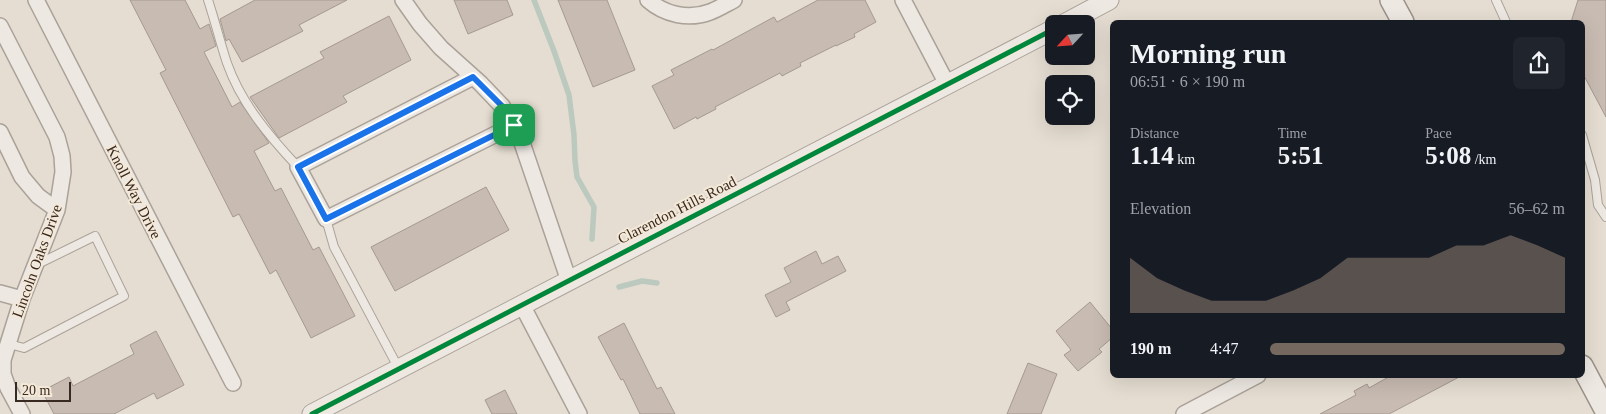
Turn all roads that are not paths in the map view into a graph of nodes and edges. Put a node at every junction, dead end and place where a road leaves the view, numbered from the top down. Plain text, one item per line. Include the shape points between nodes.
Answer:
1 (36, 0) edge
2 (208, 0) edge
3 (403, 0) edge
4 (648, 0) edge
5 (734, 0) edge
6 (903, 0) edge
7 (1109, 0) edge
8 (1391, 0) edge
9 (1496, 0) edge
10 (1081, 15) edge
11 (1402, 20) edge
12 (1505, 20) edge
13 (0, 26) edge
14 (1045, 34) edge
15 (473, 77) junction
16 (947, 84) junction
17 (514, 125) junction
18 (0, 132) edge
19 (1585, 145) edge
20 (298, 167) junction
21 (57, 210) junction
22 (1606, 216) edge
23 (326, 219) junction
24 (35, 266) junction
25 (569, 281) junction
26 (0, 293) edge
27 (22, 299) junction
28 (522, 305) junction
29 (9, 344) junction
30 (2, 360) edge
31 (399, 369) junction
32 (1585, 369) edge
33 (1252, 378) edge
34 (233, 383) dead end
35 (1600, 384) edge
36 (1606, 411) edge
37 (317, 413) edge
38 (22, 414) edge
39 (579, 414) edge
40 (1184, 414) edge

1 - 34 street, Knoll Way Drive
2 - 20 lane via 227,63 240,91 263,126
3 - 15 street via 441,48
4 - 5 street via 665,12 684,16 712,12
6 - 16 street
7 - 10 street
8 - 11 main road
9 - 12 lane
13 - 21 street, Lincoln Oaks Drive via 57,137 63,172
14 - 16 street, Clarendon Hills Road
15 - 17 street via 502,106
15 - 20 street
16 - 25 street, Clarendon Hills Road
17 - 23 street
17 - 25 street
18 - 21 street via 22,177 38,196
19 - 22 lane via 1598,205
20 - 23 street
21 - 24 street, Lincoln Oaks Drive
23 - 31 lane via 334,247
24 - 27 street, Lincoln Oaks Drive
24 - 29 lane via 94,236 124,296 24,348
25 - 28 street, Clarendon Hills Road
26 - 27 street
27 - 29 street, Lincoln Oaks Drive
28 - 31 street, Clarendon Hills Road
28 - 39 street
29 - 30 street, Lincoln Oaks Drive
30 - 38 street, Lincoln Oaks Drive via 8,388
31 - 37 street, Clarendon Hills Road
32 - 35 main road
33 - 40 street
35 - 36 main road

